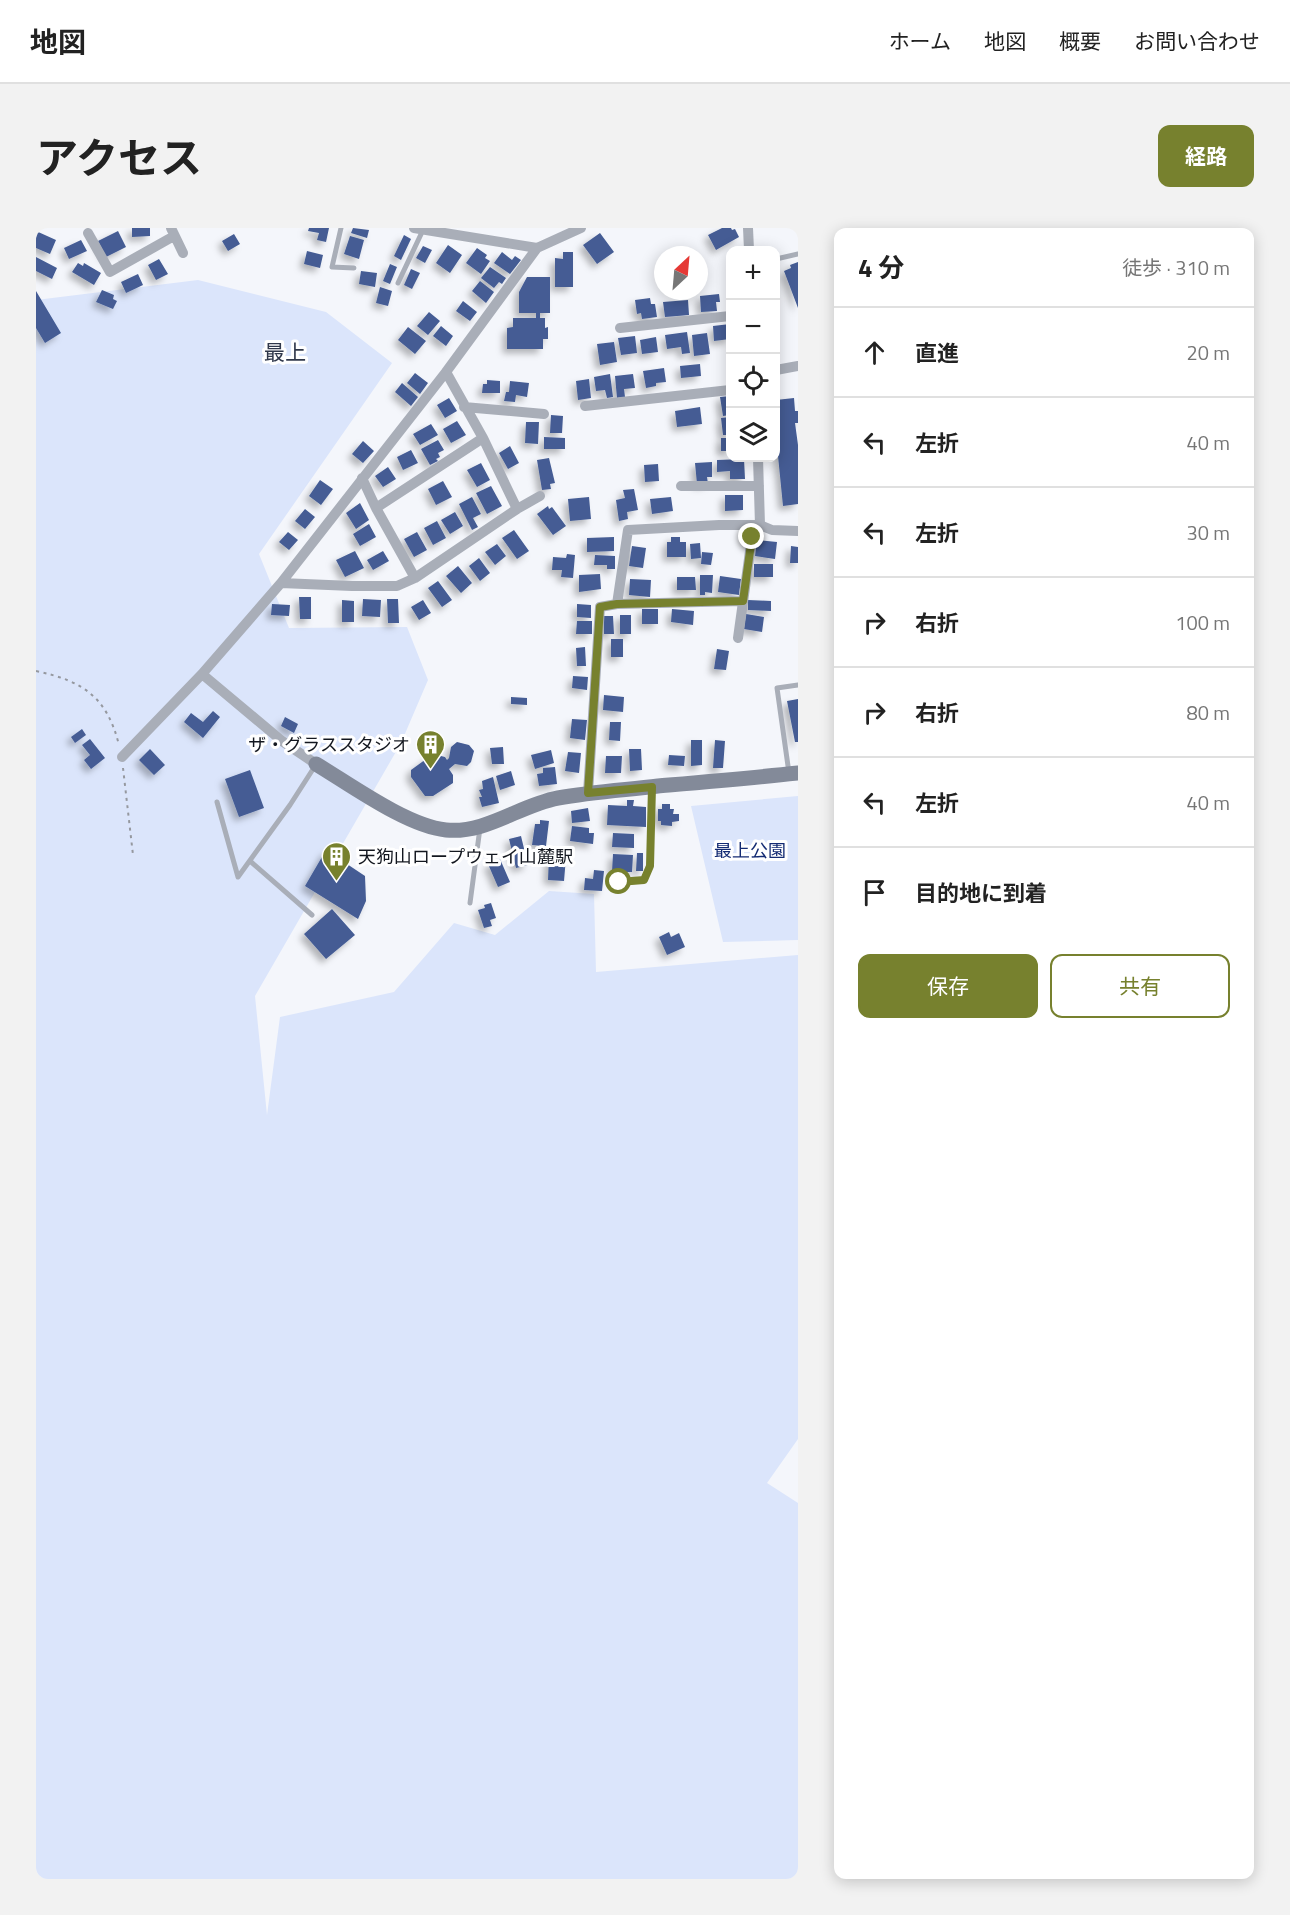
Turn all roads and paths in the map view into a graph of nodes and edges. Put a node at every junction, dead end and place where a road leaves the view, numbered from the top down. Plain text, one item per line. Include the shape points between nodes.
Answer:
1 (341, 228) edge
2 (581, 228) edge
3 (748, 228) edge
4 (419, 229) edge
5 (88, 232) dead end
6 (172, 232) edge
7 (749, 246) edge
8 (537, 248) junction
9 (183, 253) dead end
10 (798, 254) edge
11 (780, 258) edge
12 (354, 268) dead end
13 (398, 283) dead end
14 (726, 316) edge
15 (620, 327) dead end
16 (798, 366) edge
17 (780, 369) edge
18 (446, 372) junction
19 (726, 390) edge
20 (585, 406) dead end
21 (464, 407) junction
22 (544, 414) dead end
23 (483, 438) junction
24 (758, 462) edge
25 (362, 478) junction
26 (681, 486) dead end
27 (759, 486) junction
28 (540, 496) dead end
29 (376, 508) junction
30 (517, 509) junction
31 (760, 525) junction
32 (798, 531) edge
33 (415, 578) junction
34 (281, 583) junction
35 (743, 601) junction
36 (617, 604) junction
37 (738, 638) dead end
38 (36, 671) edge
39 (202, 674) junction
40 (798, 685) edge
41 (122, 757) junction
42 (316, 764) junction
43 (794, 774) edge
44 (652, 787) junction
45 (588, 793) junction
46 (217, 802) dead end
47 (480, 827) junction
48 (133, 855) dead end
49 (250, 861) junction
50 (619, 882) dead end
51 (470, 903) dead end
52 (312, 915) dead end

1 - 12 lane via 332,267
2 - 8 street
3 - 7 street
4 - 8 street
4 - 13 lane
5 - 6 street via 110,272
6 - 9 street
8 - 18 street
10 - 11 lane
14 - 15 street
16 - 17 street
18 - 21 street
18 - 25 street
19 - 20 street
21 - 22 street
21 - 23 street
23 - 29 street
23 - 30 street
24 - 27 street
25 - 29 street
25 - 34 street
26 - 27 street
27 - 31 street
28 - 30 street
29 - 33 street
30 - 33 street
31 - 32 street via 772,530
31 - 35 street via 752,537
31 - 36 street via 628,530
33 - 34 street via 397,586
34 - 39 street
35 - 36 street
35 - 37 street
36 - 45 street via 600,607
38 - 41 path via 62,676 94,695 115,729
39 - 41 street
39 - 42 street via 282,741
40 - 43 lane via 777,688
41 - 48 path
42 - 47 street via 423,824 445,830
42 - 49 lane
43 - 44 street
44 - 45 street
44 - 50 lane via 650,866 644,880
45 - 47 street via 526,807
46 - 49 lane via 238,877
47 - 51 lane
49 - 52 lane

